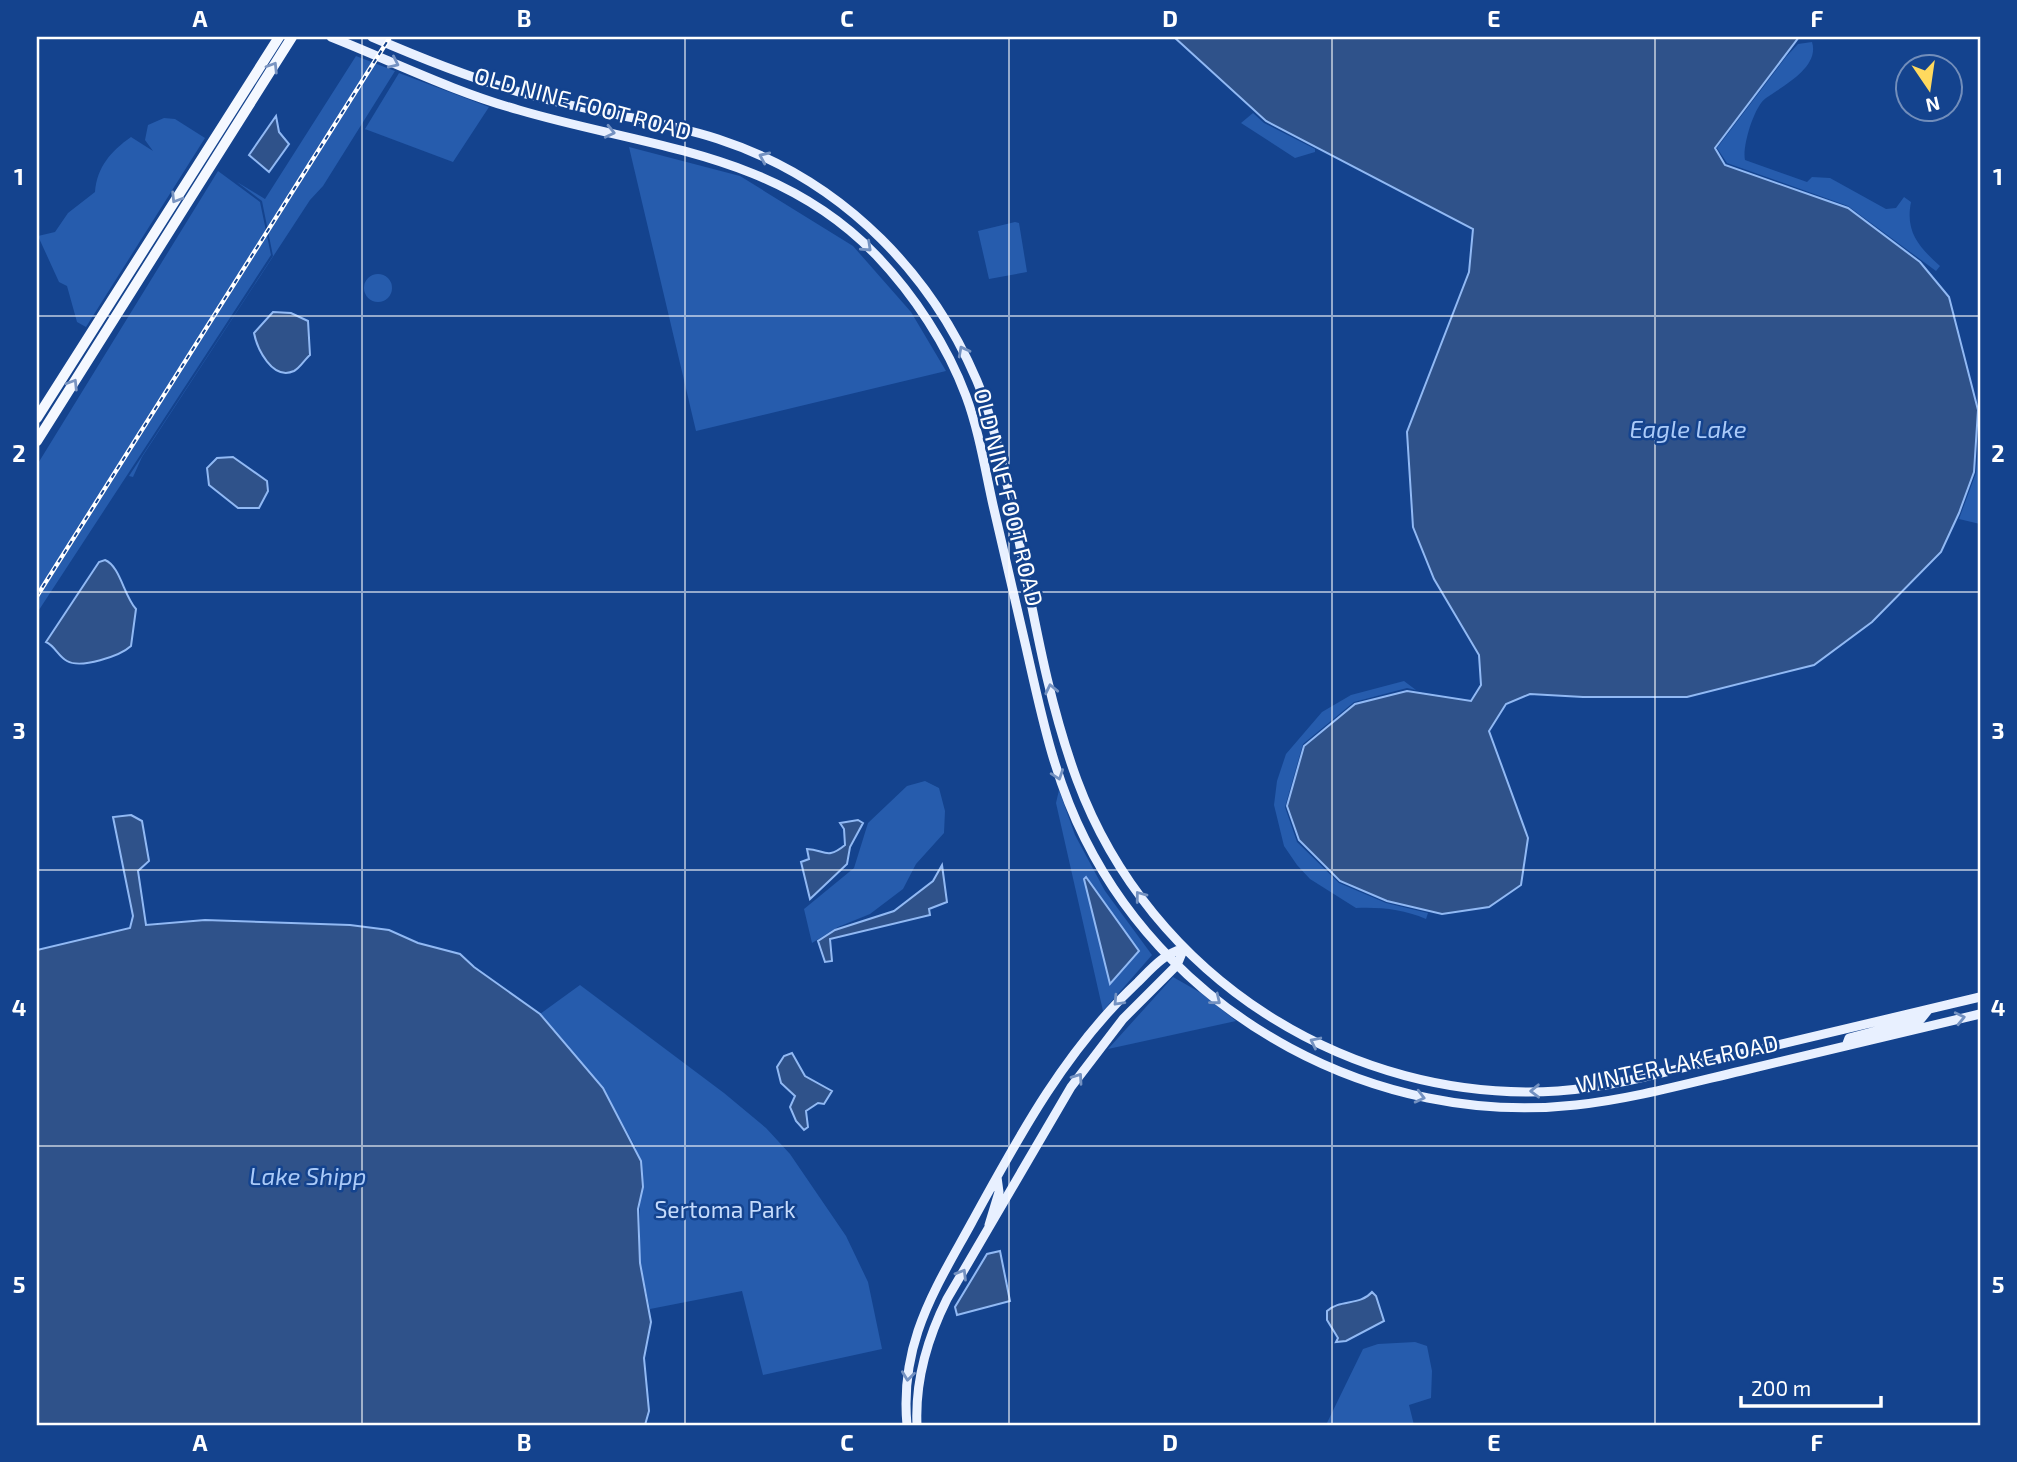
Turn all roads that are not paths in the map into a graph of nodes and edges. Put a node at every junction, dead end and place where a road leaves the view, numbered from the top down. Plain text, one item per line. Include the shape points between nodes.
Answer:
1 (279, 37) edge
2 (292, 37) edge
3 (331, 37) edge
4 (372, 37) edge
5 (257, 71) junction
6 (216, 136) junction
7 (227, 139) junction
8 (200, 182) junction
9 (135, 263) junction
10 (145, 269) junction
11 (37, 418) edge
12 (37, 441) edge
13 (1184, 948) junction
14 (1167, 953) junction
15 (1177, 965) junction
16 (1980, 997) edge
17 (1929, 1009) junction
18 (1980, 1014) edge
19 (1841, 1030) junction
20 (1846, 1046) junction
21 (1730, 1057) junction
22 (1779, 1062) junction
23 (1681, 1085) junction
24 (997, 1176) junction
25 (988, 1230) junction
26 (907, 1425) edge
27 (917, 1425) edge

1 - 5 highway
7 -> 2 highway
3 -> 14 main road, OLD NINE FOOT ROAD via 497,104 739,166 829,215 894,274 939,340 969,404 1059,780 1100,865
13 -> 4 main road, OLD NINE FOOT ROAD via 1125,874 1083,796 1060,728 985,401 946,319 897,254 828,193 757,154 692,132 520,92
5 - 6 highway
5 - 7 highway via 227,128
6 - 8 highway
6 -> 9 highway
7 - 8 highway
8 - 10 highway
9 - 10 highway
9 - 11 highway
12 -> 10 highway
13 - 14 main road
13 - 15 main road
21 -> 13 main road, WINTER LAKE ROAD via 1559,1091 1501,1092 1440,1084 1374,1067 1296,1033 1230,990
14 - 15 main road, WINTER LAKE ROAD
14 -> 24 main road via 1081,1045
15 -> 23 main road, WINTER LAKE ROAD via 1229,1010 1299,1054 1356,1078 1429,1099 1496,1107 1574,1105
25 -> 15 main road via 1087,1064 1122,1019
16 - 17 main road, WINTER LAKE ROAD
17 - 19 main road, WINTER LAKE ROAD
17 - 20 main road via 1921,1019 1849,1038
20 -> 18 main road, WINTER LAKE ROAD
19 - 21 main road, WINTER LAKE ROAD
19 - 22 main road via 1842,1037 1834,1043 1790,1053
20 - 22 main road, WINTER LAKE ROAD
21 - 23 main road via 1724,1071
22 - 23 main road, WINTER LAKE ROAD
24 - 25 main road via 999,1192
24 -> 26 main road via 942,1276 919,1329 907,1380
27 -> 25 main road via 916,1403 931,1334

